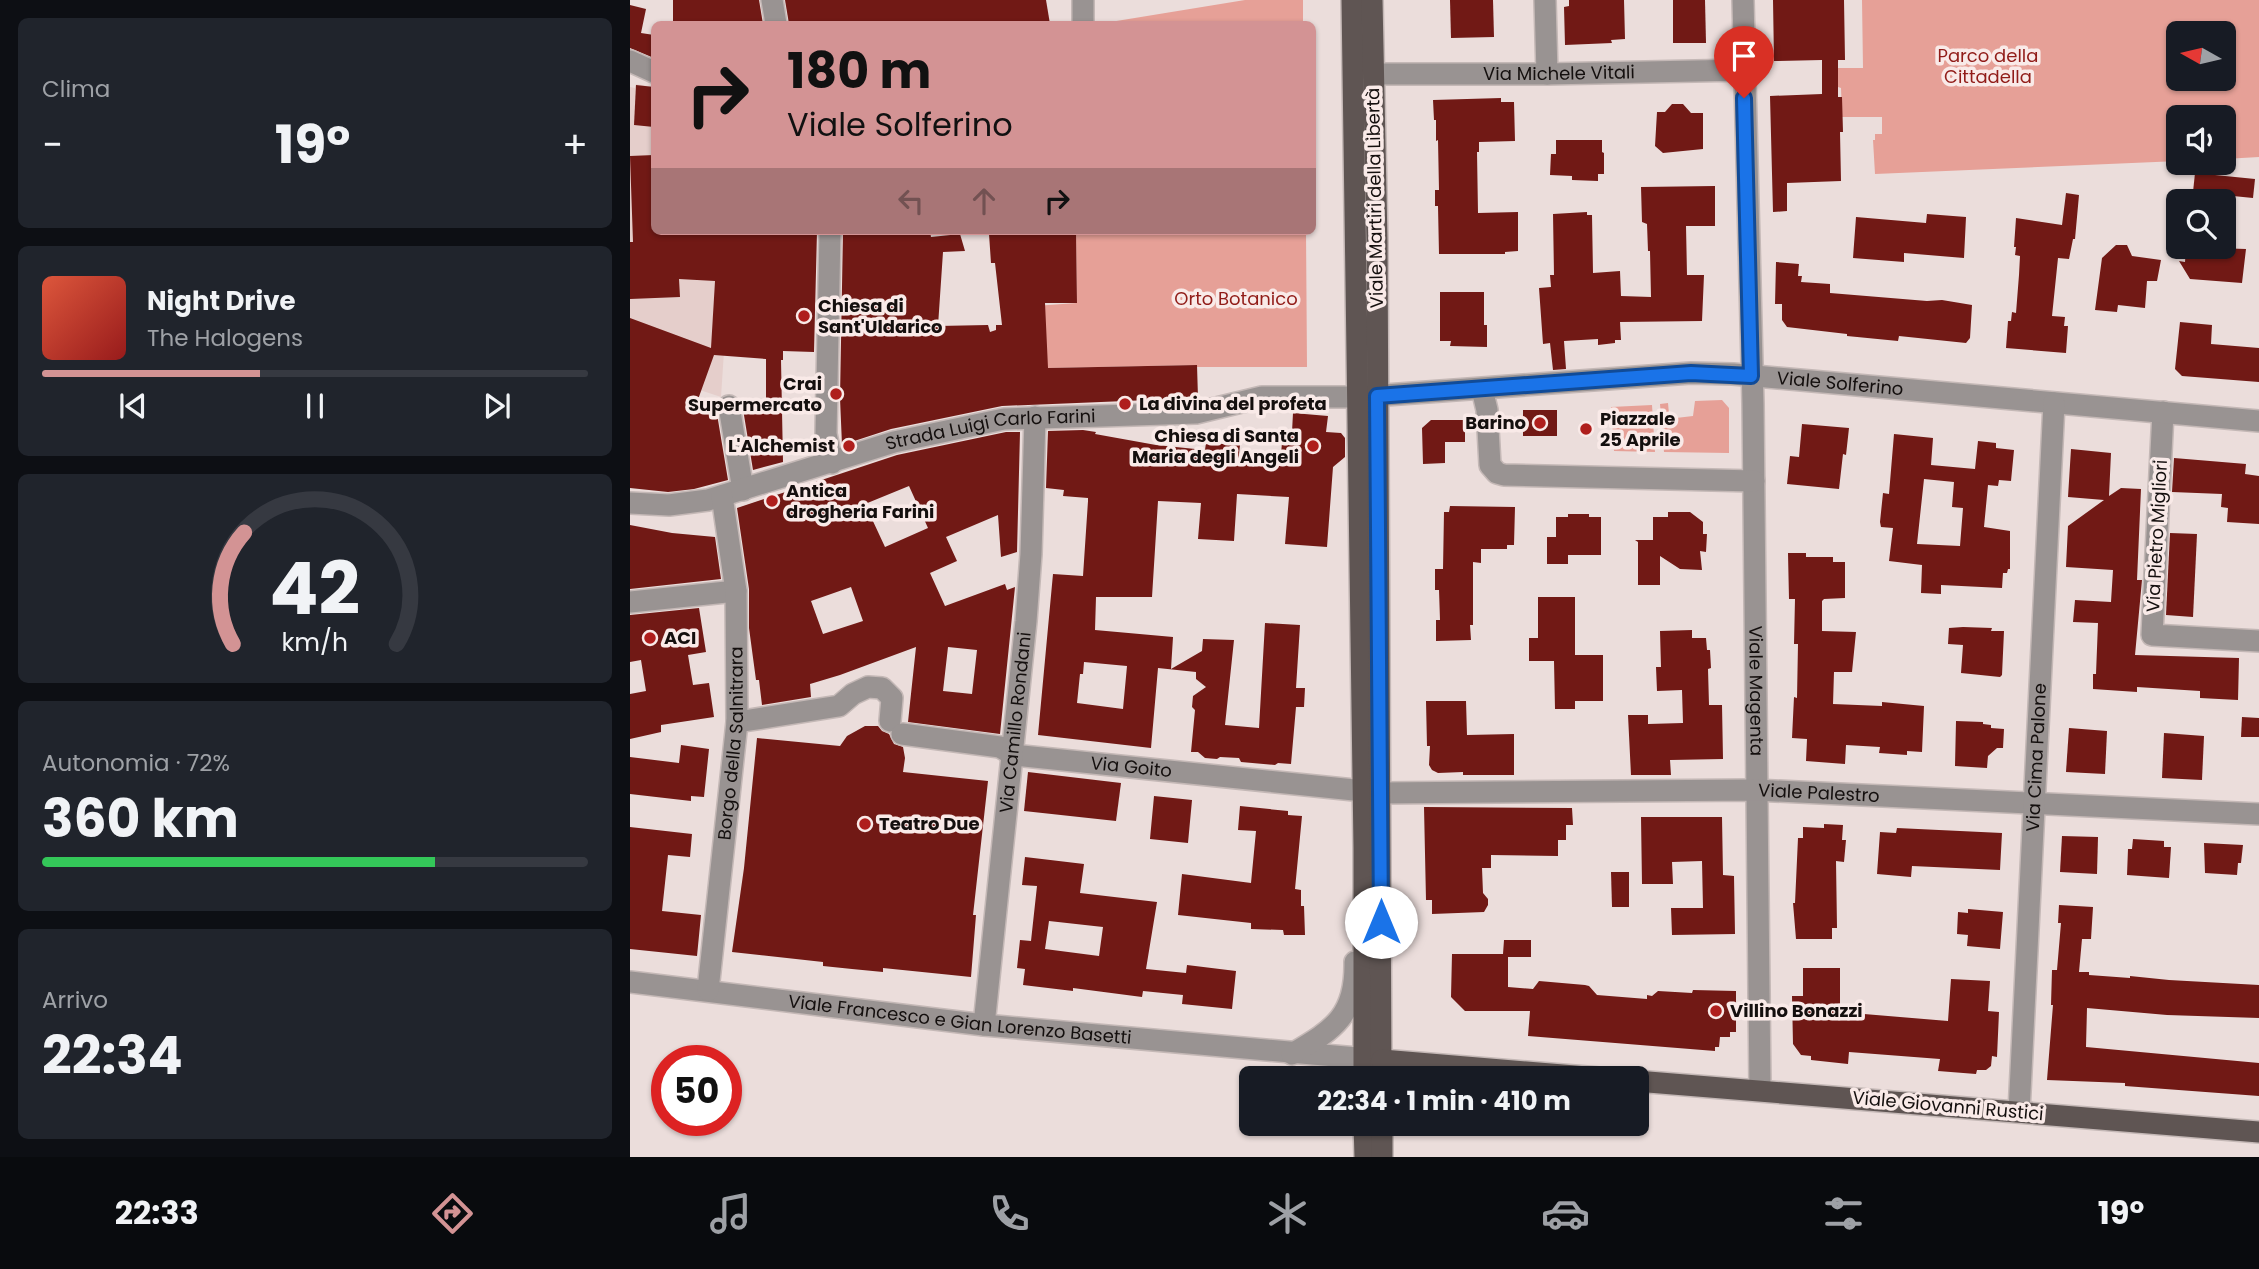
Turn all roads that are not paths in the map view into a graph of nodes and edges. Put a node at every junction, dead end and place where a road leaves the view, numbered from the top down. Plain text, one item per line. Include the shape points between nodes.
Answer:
1 (772, 0) edge
2 (1083, 0) edge
3 (1352, 0) edge
4 (1372, 0) edge
5 (1545, 0) edge
6 (1743, 0) edge
7 (776, 21) edge
8 (1083, 21) edge
9 (630, 61) edge
10 (1744, 70) junction
11 (651, 71) edge
12 (1373, 74) junction
13 (1547, 74) junction
14 (830, 235) edge
15 (1751, 376) junction
16 (1368, 397) junction
17 (1485, 399) junction
18 (2053, 403) junction
19 (729, 405) dead end
20 (2163, 412) junction
21 (1035, 417) junction
22 (2259, 421) edge
23 (832, 463) junction
24 (1754, 481) junction
25 (732, 493) junction
26 (630, 503) edge
27 (736, 591) junction
28 (630, 602) edge
29 (2259, 641) edge
30 (737, 722) junction
31 (1013, 755) junction
32 (1755, 790) junction
33 (1372, 792) junction
34 (2034, 803) junction
35 (2259, 814) edge
36 (1364, 848) junction
37 (630, 982) edge
38 (708, 990) junction
39 (984, 1026) junction
40 (1292, 1054) junction
41 (1357, 1066) edge
42 (1373, 1066) edge
43 (1373, 1066) edge
44 (1649, 1082) edge
45 (1760, 1090) junction
46 (2018, 1112) junction
47 (2259, 1132) edge
48 (1364, 1136) edge
49 (1382, 1136) edge
50 (1365, 1157) edge
51 (1382, 1157) edge

1 - 7 street
2 - 8 street
3 - 16 main road via 1354,198
4 - 12 main road, Viale Martiri della Libertà
5 - 13 street
6 - 10 street, Viale Magenta
9 - 11 street
10 - 13 street, Via Michele Vitali
10 - 15 street, Viale Magenta
12 - 13 street, Via Michele Vitali
12 - 16 main road, Viale Martiri della Libertà
14 - 23 street via 826,434
15 - 17 street, Viale Solferino via 1691,373
15 - 18 street, Viale Solferino
15 - 24 street, Viale Magenta
16 - 17 street, Viale Solferino
16 - 21 street, Strada Luigi Carlo Farini via 1262,397 1196,413
16 - 33 main road
17 - 24 street via 1490,465 1497,473
18 - 20 street, Viale Solferino
18 - 34 street, Via Cima Palone
19 - 25 street, Borgo della Salnitrara
20 - 22 street, Viale Solferino
20 - 29 street, Via Pietro Migliori via 2152,635
21 - 23 street, Strada Luigi Carlo Farini via 916,437
21 - 31 street, Via Camillo Rondani via 1031,554
23 - 25 street, Strada Luigi Carlo Farini
24 - 32 street, Viale Magenta
25 - 26 street, Strada Luigi Carlo Farini via 669,505
25 - 27 street, Borgo della Salnitrara
27 - 28 street
27 - 30 street, Borgo della Salnitrara
30 - 31 street, Via Goito via 839,706 868,687 882,688 891,698 896,728 1000,747
30 - 38 street, Borgo della Salnitrara
31 - 33 street, Via Goito
31 - 39 street, Via Camillo Rondani
32 - 33 street, Viale Palestro
32 - 34 street, Viale Palestro
32 - 45 street, Viale Magenta
33 - 36 main road
33 - 42 main road
34 - 35 street, Viale Palestro
34 - 46 street, Via Cima Palone
36 - 40 street via 1354,918 1355,982 1349,1006 1331,1030
36 - 43 main road
37 - 38 street, Viale Francesco e Gian Lorenzo Basetti
38 - 39 street, Viale Francesco e Gian Lorenzo Basetti
39 - 40 street, Viale Francesco e Gian Lorenzo Basetti
40 - 41 street, Viale Francesco e Gian Lorenzo Basetti
44 - 45 main road, Viale Giovanni Rustici
45 - 46 main road, Viale Giovanni Rustici
46 - 47 main road, Viale Giovanni Rustici
48 - 50 main road
49 - 51 main road

